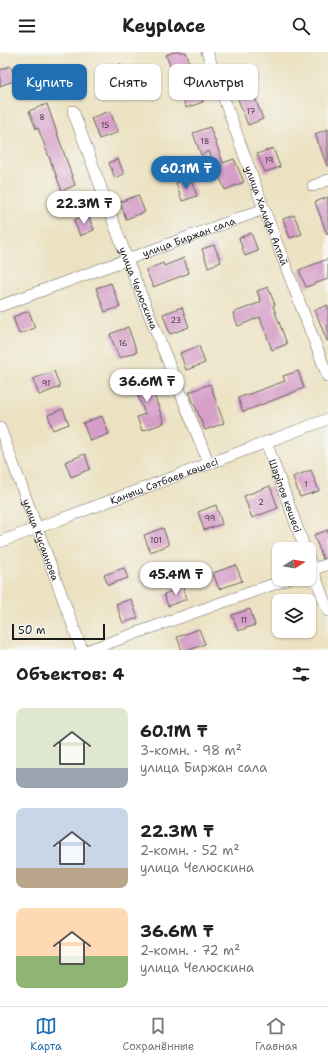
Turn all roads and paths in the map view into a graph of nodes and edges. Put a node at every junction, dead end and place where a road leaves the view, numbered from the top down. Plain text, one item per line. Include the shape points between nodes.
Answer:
1 (207, 52) edge
2 (73, 111) dead end
3 (328, 180) edge
4 (313, 186) dead end
5 (264, 209) junction
6 (127, 259) junction
7 (0, 306) edge
8 (328, 378) edge
9 (328, 419) edge
10 (0, 428) edge
11 (266, 442) junction
12 (209, 464) junction
13 (36, 529) junction
14 (0, 542) edge
15 (302, 542) edge
16 (328, 564) edge
17 (316, 569) edge
18 (316, 583) edge
19 (272, 585) edge
20 (328, 611) edge
21 (82, 650) edge
22 (89, 650) edge

1 - 5 street, улица Халифа Алтай
2 - 6 street, улица Челюскина
3 - 4 street
5 - 6 street, улица Биржан сала
5 - 8 street, улица Халифа Алтай
6 - 7 street, улица Биржан сала
6 - 12 street, улица Челюскина
9 - 11 street, Қаныш Сәтбаев көшесі
10 - 13 street, улица Кусаинова
11 - 12 street, Қаныш Сәтбаев көшесі
11 - 15 street, Шәріпов көшесі
12 - 13 street, Қаныш Сәтбаев көшесі
13 - 14 street, Қаныш Сәтбаев көшесі
13 - 21 street, улица Кусаинова
16 - 17 street
18 - 20 street
19 - 22 street

